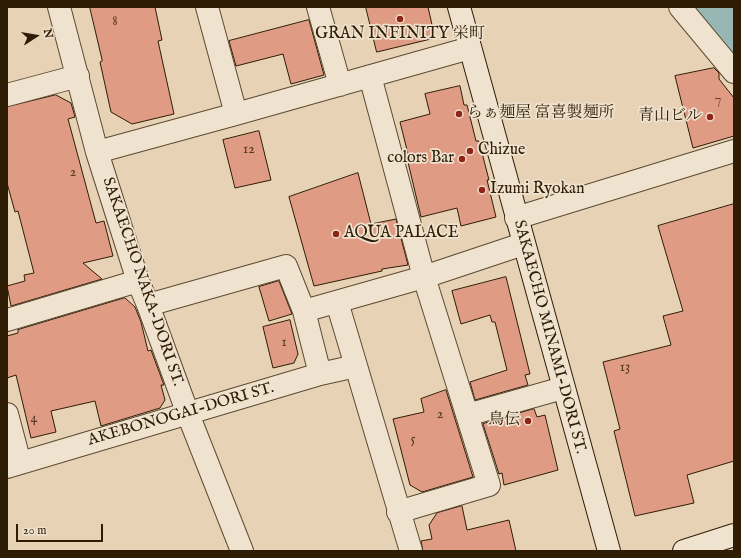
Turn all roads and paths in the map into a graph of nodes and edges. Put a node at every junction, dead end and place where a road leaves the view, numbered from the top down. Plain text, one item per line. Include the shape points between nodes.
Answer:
1 (59, 7) edge
2 (208, 7) edge
3 (318, 7) edge
4 (459, 7) edge
5 (680, 7) edge
6 (470, 48) junction
7 (734, 72) edge
8 (78, 76) junction
9 (370, 76) junction
10 (340, 85) junction
11 (7, 95) edge
12 (236, 114) junction
13 (734, 151) edge
14 (97, 152) junction
15 (516, 218) junction
16 (523, 244) junction
17 (424, 277) junction
18 (138, 281) junction
19 (336, 302) junction
20 (148, 305) junction
21 (304, 311) junction
22 (7, 320) edge
23 (356, 366) junction
24 (320, 374) junction
25 (563, 388) junction
26 (7, 414) edge
27 (188, 414) junction
28 (467, 415) junction
29 (14, 465) edge
30 (398, 512) junction
31 (734, 535) edge
32 (242, 551) edge
33 (411, 551) edge
34 (609, 551) edge
35 (684, 551) edge

1 - 8 street, SAKAECHO NAKA-DORI ST.
2 - 12 street
3 - 10 street
4 - 6 street, SAKAECHO MINAMI-DORI ST.
5 - 7 street
6 - 9 street
6 - 15 street, SAKAECHO MINAMI-DORI ST.
8 - 11 street
8 - 14 street, SAKAECHO NAKA-DORI ST.
9 - 10 street
9 - 17 street
10 - 12 street
12 - 14 street
13 - 15 street
14 - 18 street, SAKAECHO NAKA-DORI ST.
15 - 16 street, SAKAECHO MINAMI-DORI ST.
16 - 17 street
16 - 25 street, SAKAECHO MINAMI-DORI ST.
17 - 19 street
17 - 28 street
18 - 20 street, SAKAECHO NAKA-DORI ST.
18 - 22 street
19 - 21 street
19 - 23 street
20 - 21 street via 286,266
20 - 27 street, SAKAECHO NAKA-DORI ST.
21 - 24 street
23 - 24 street, AKEBONOGAI-DORI ST.
23 - 30 street
24 - 27 street, AKEBONOGAI-DORI ST.
25 - 28 street
25 - 34 street, SAKAECHO MINAMI-DORI ST.
26 - 29 street
27 - 29 street, AKEBONOGAI-DORI ST.
27 - 32 street, SAKAECHO NAKA-DORI ST.
28 - 30 street via 489,486
30 - 33 street
31 - 35 street

